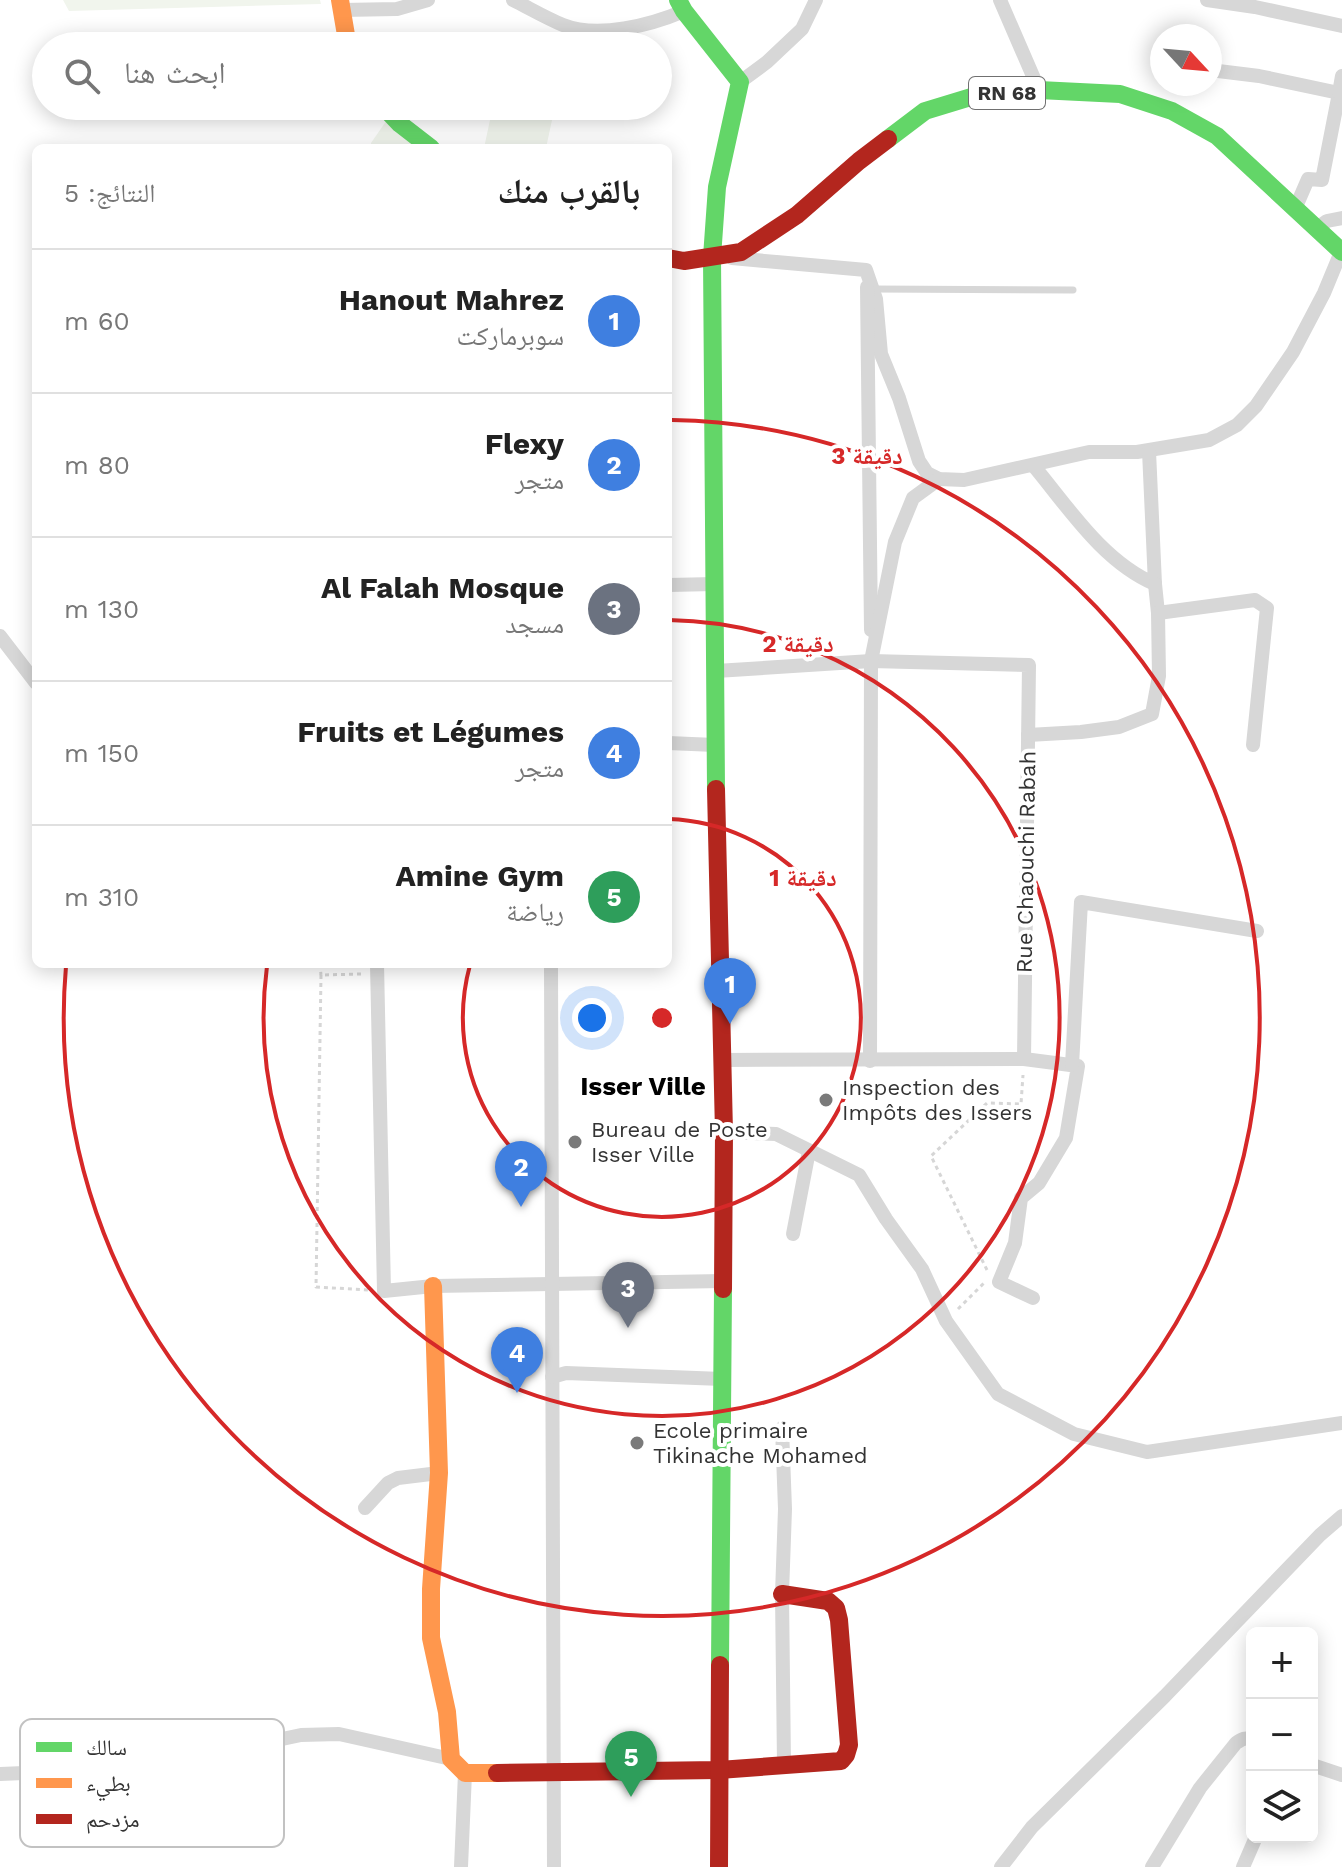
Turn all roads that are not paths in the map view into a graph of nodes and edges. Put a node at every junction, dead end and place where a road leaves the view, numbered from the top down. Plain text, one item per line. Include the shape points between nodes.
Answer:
1 (428, 0) edge
2 (513, 0) edge
3 (816, 0) edge
4 (1000, 0) edge
5 (1207, 0) edge
6 (341, 5) edge
7 (532, 5) edge
8 (681, 6) edge
9 (1342, 26) edge
10 (346, 32) edge
11 (1222, 71) edge
12 (1342, 76) edge
13 (740, 82) junction
14 (1039, 90) junction
15 (1339, 93) junction
16 (396, 120) edge
17 (426, 144) edge
18 (1295, 209) junction
19 (1342, 218) edge
20 (1317, 228) junction
21 (1342, 252) edge
22 (712, 257) junction
23 (672, 259) edge
24 (866, 270) junction
25 (873, 289) junction
26 (1073, 290) dead end
27 (1149, 451) junction
28 (1033, 465) junction
29 (939, 479) junction
30 (715, 584) junction
31 (1155, 584) junction
32 (672, 585) edge
33 (1158, 613) junction
34 (0, 636) edge
35 (871, 661) junction
36 (716, 671) junction
37 (32, 678) edge
38 (1028, 735) junction
39 (672, 743) edge
40 (715, 745) junction
41 (1253, 745) dead end
42 (1257, 931) dead end
43 (551, 968) edge
44 (377, 969) edge
45 (1024, 1059) junction
46 (722, 1060) junction
47 (870, 1061) junction
48 (1072, 1065) junction
49 (724, 1132) junction
50 (809, 1151) junction
51 (793, 1234) dead end
52 (723, 1281) junction
53 (551, 1285) junction
54 (433, 1286) junction
55 (1033, 1298) dead end
56 (552, 1377) junction
57 (722, 1379) junction
58 (1342, 1423) edge
59 (782, 1428) dead end
60 (439, 1473) junction
61 (365, 1508) dead end
62 (1342, 1516) edge
63 (782, 1594) junction
64 (1246, 1738) edge
65 (284, 1739) edge
66 (451, 1759) junction
67 (784, 1765) junction
68 (1318, 1767) edge
69 (719, 1770) junction
70 (553, 1772) junction
71 (20, 1773) edge
72 (465, 1773) junction
73 (0, 1774) edge
74 (1342, 1775) edge
75 (1253, 1843) edge
76 (461, 1867) edge
77 (554, 1867) edge
78 (719, 1867) edge
79 (1001, 1867) edge
80 (1152, 1867) edge
81 (1243, 1867) edge

1 - 6 street via 397,9
2 - 7 street
3 - 13 street via 802,29
4 - 14 street
5 - 9 street
6 - 10 street
7 - 8 street via 565,26 598,32 663,20
8 - 13 street
11 - 15 street
12 - 15 street
13 - 22 street via 717,187
14 - 18 street, RN 68 via 1120,94 1172,111 1217,136
14 - 22 street, RN 68 via 971,97 925,111 797,215 741,252
15 - 18 street via 1322,180 1308,179
16 - 17 street
18 - 20 street, RN 68
19 - 20 street
20 - 21 street, RN 68
21 - 27 street via 1293,352 1256,406 1237,425 1209,440
22 - 23 street, RN 68
22 - 24 street
22 - 30 street
24 - 25 street
24 - 35 street
25 - 26 lane
25 - 29 street via 881,354 919,461
27 - 28 street via 1089,452
27 - 31 street
28 - 29 street via 964,480
28 - 31 street via 1093,537 1134,575
29 - 35 street via 913,498 895,542
30 - 32 street
30 - 36 street
31 - 33 street
33 - 38 street via 1159,676 1152,714 1119,727
33 - 41 street via 1255,600 1267,608
34 - 37 street
35 - 36 street
35 - 38 street, Rue Chaouchi Rabah via 1029,665
35 - 47 street
36 - 40 street
38 - 45 street, Rue Chaouchi Rabah
39 - 40 street
40 - 46 street
42 - 48 street via 1081,902
43 - 53 street
44 - 54 street via 384,1291
45 - 47 street
45 - 48 street
46 - 47 street
46 - 49 street
48 - 55 street via 1078,1066 1066,1138 1039,1183 1021,1198 1015,1243 999,1282
49 - 50 street via 776,1134
49 - 52 street
50 - 51 street
50 - 58 street via 859,1175 922,1269 946,1321 998,1394 1074,1434 1147,1452
52 - 53 street
52 - 57 street
53 - 54 street
53 - 56 street
54 - 60 street
56 - 57 street via 566,1373
56 - 70 street
57 - 69 street
59 - 63 street
60 - 61 street via 398,1478
60 - 66 street via 431,1638
62 - 79 street via 1032,1827
63 - 67 street
63 - 67 street via 828,1601 836,1608 849,1745 841,1761
64 - 80 street via 1236,1743 1200,1788
65 - 66 street via 339,1734
66 - 72 street
67 - 69 street
68 - 74 street
69 - 70 street
69 - 78 street
70 - 72 street
70 - 77 street
71 - 73 street
72 - 76 street
75 - 81 street

